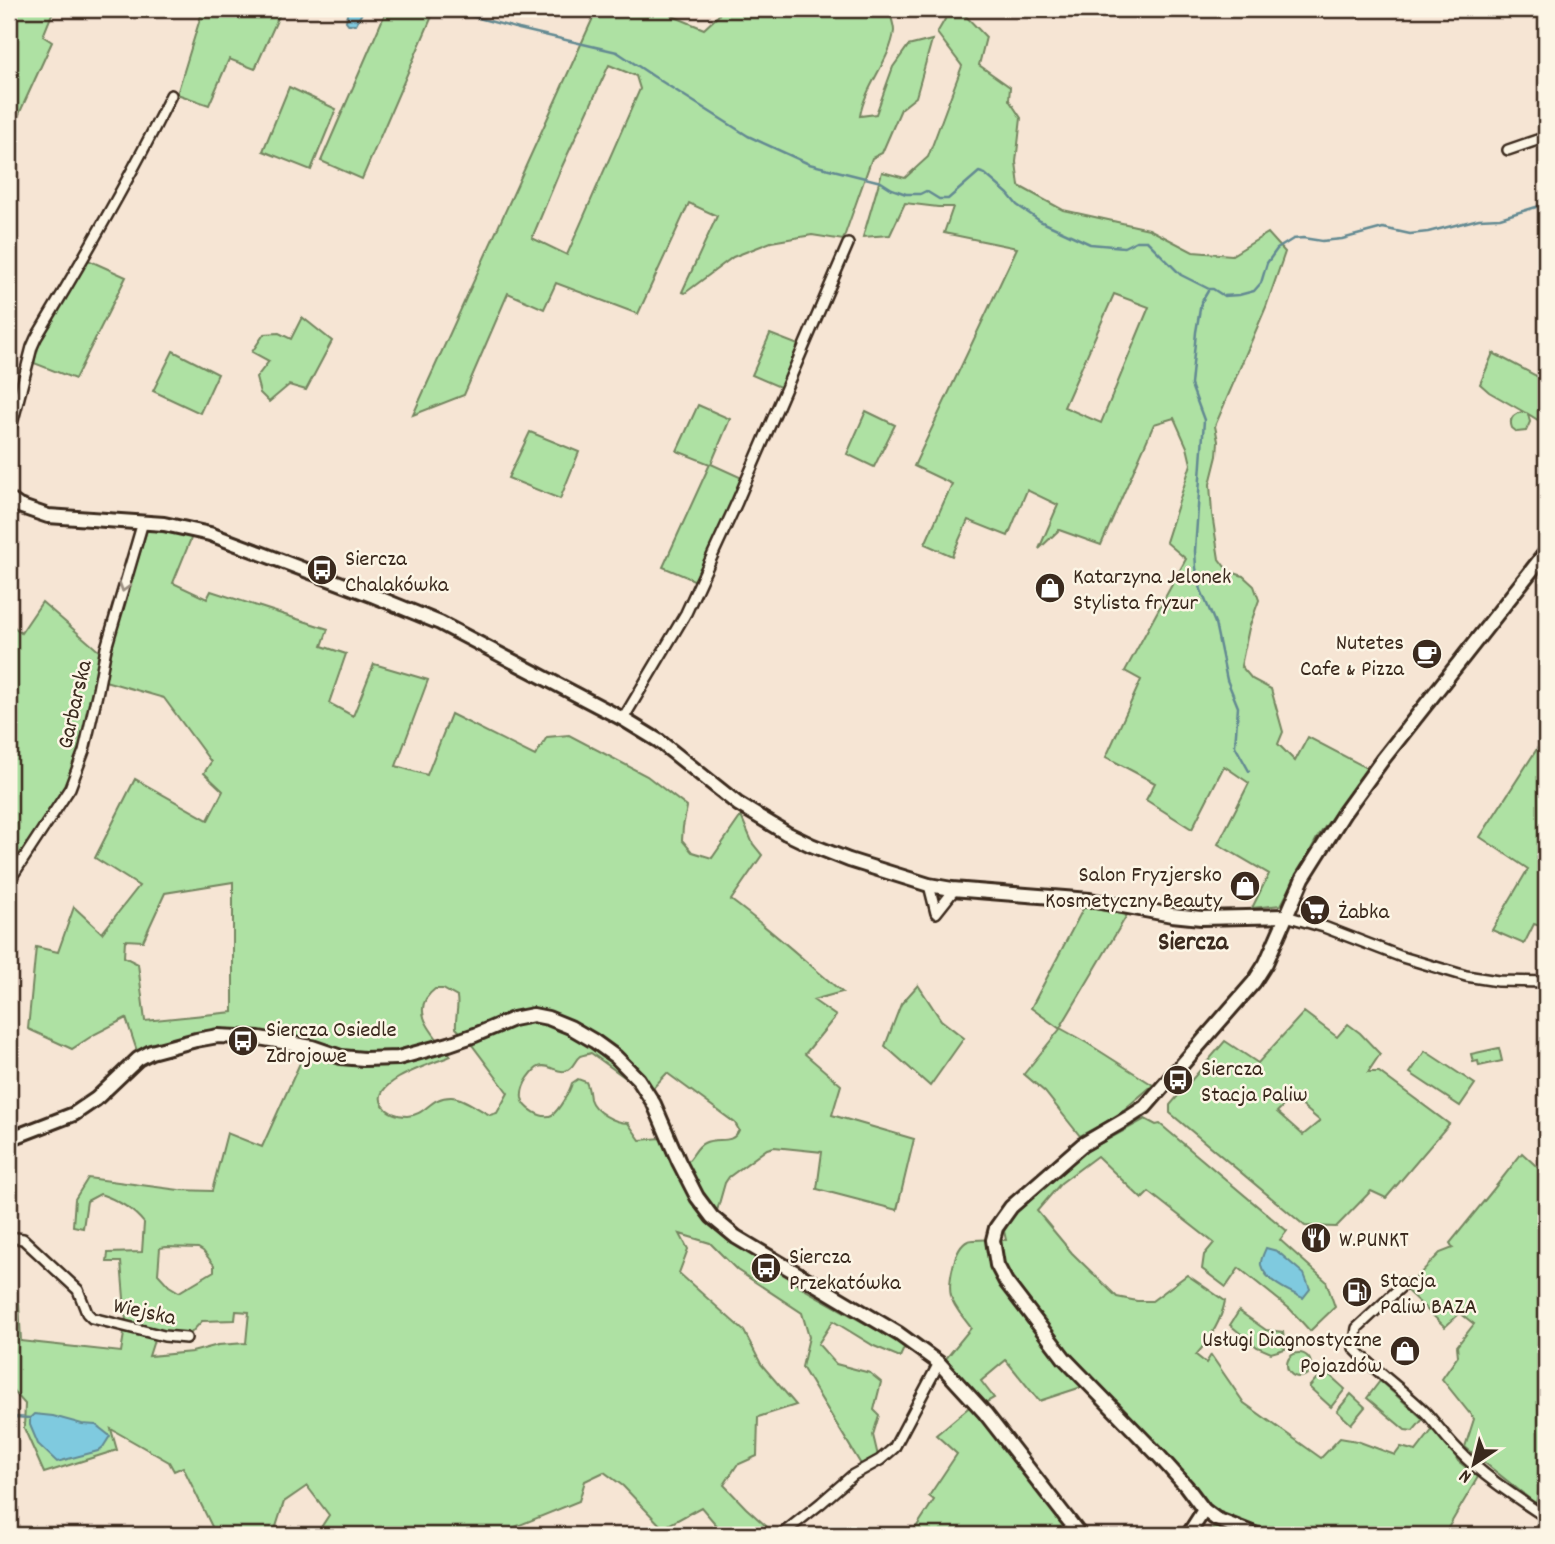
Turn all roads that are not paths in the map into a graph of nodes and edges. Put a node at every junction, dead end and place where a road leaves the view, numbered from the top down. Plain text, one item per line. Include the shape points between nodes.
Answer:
1 (172, 95) dead end
2 (1546, 137) edge
3 (1508, 150) dead end
4 (848, 244) dead end
5 (9, 430) edge
6 (9, 499) edge
7 (144, 522) junction
8 (1546, 552) edge
9 (623, 719) junction
10 (9, 881) edge
11 (929, 885) junction
12 (955, 889) junction
13 (1286, 916) junction
14 (1546, 982) edge
15 (9, 1139) edge
16 (9, 1237) edge
17 (1404, 1284) dead end
18 (186, 1338) dead end
19 (939, 1363) junction
20 (1204, 1510) junction
21 (781, 1535) edge
22 (1080, 1535) edge
23 (1188, 1535) edge
24 (1257, 1535) edge
25 (1542, 1535) edge

1 - 5 street via 103,226 36,338
2 - 3 street
4 - 9 street via 686,613
6 - 7 street via 48,516
7 - 9 street via 215,536 440,623
7 -> 10 street, Garbarska via 106,648 84,751 70,788
8 - 13 street via 1366,781 1318,852
9 - 11 street via 659,741 738,804 786,833 849,860
11 - 12 street
11 - 12 street via 936,913
12 - 13 street via 1090,900 1194,918
13 - 14 street via 1466,976
13 - 20 street via 1254,982 1145,1107 1056,1166 1011,1207 993,1240 997,1265 1006,1282 1064,1358 1160,1457
15 - 19 street via 74,1114 151,1052 218,1036 259,1038 352,1058 398,1058 468,1038 513,1019 548,1018 594,1041 638,1079 697,1197 712,1217 736,1237 899,1334
16 - 18 street, Wiejska via 23,1239 78,1290 92,1318
17 - 25 street via 1357,1328 1354,1348 1484,1474 1544,1516
19 - 21 street via 894,1448 853,1475
19 - 22 street via 985,1413
20 - 23 street
20 - 24 street

